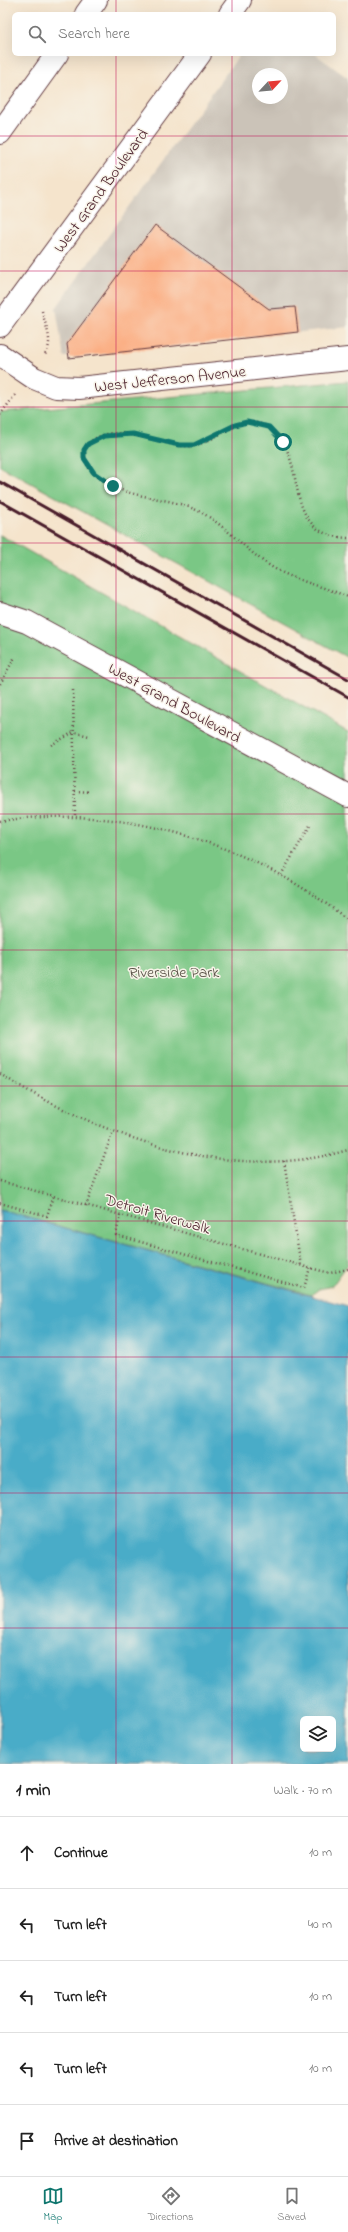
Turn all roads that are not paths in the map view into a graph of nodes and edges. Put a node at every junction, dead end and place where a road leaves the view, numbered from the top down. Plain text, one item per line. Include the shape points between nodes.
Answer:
1 (96, 0) edge
2 (240, 0) edge
3 (87, 12) edge
4 (231, 12) edge
5 (56, 56) edge
6 (199, 56) edge
7 (0, 133) edge
8 (0, 326) edge
9 (0, 355) edge
10 (348, 359) edge
11 (0, 613) edge
12 (348, 796) edge

1 - 3 street
2 - 4 street
5 - 7 street
6 - 8 street, West Grand Boulevard
9 - 10 street, West Jefferson Avenue via 29,376 56,387 79,388
11 - 12 street, West Grand Boulevard via 27,622

